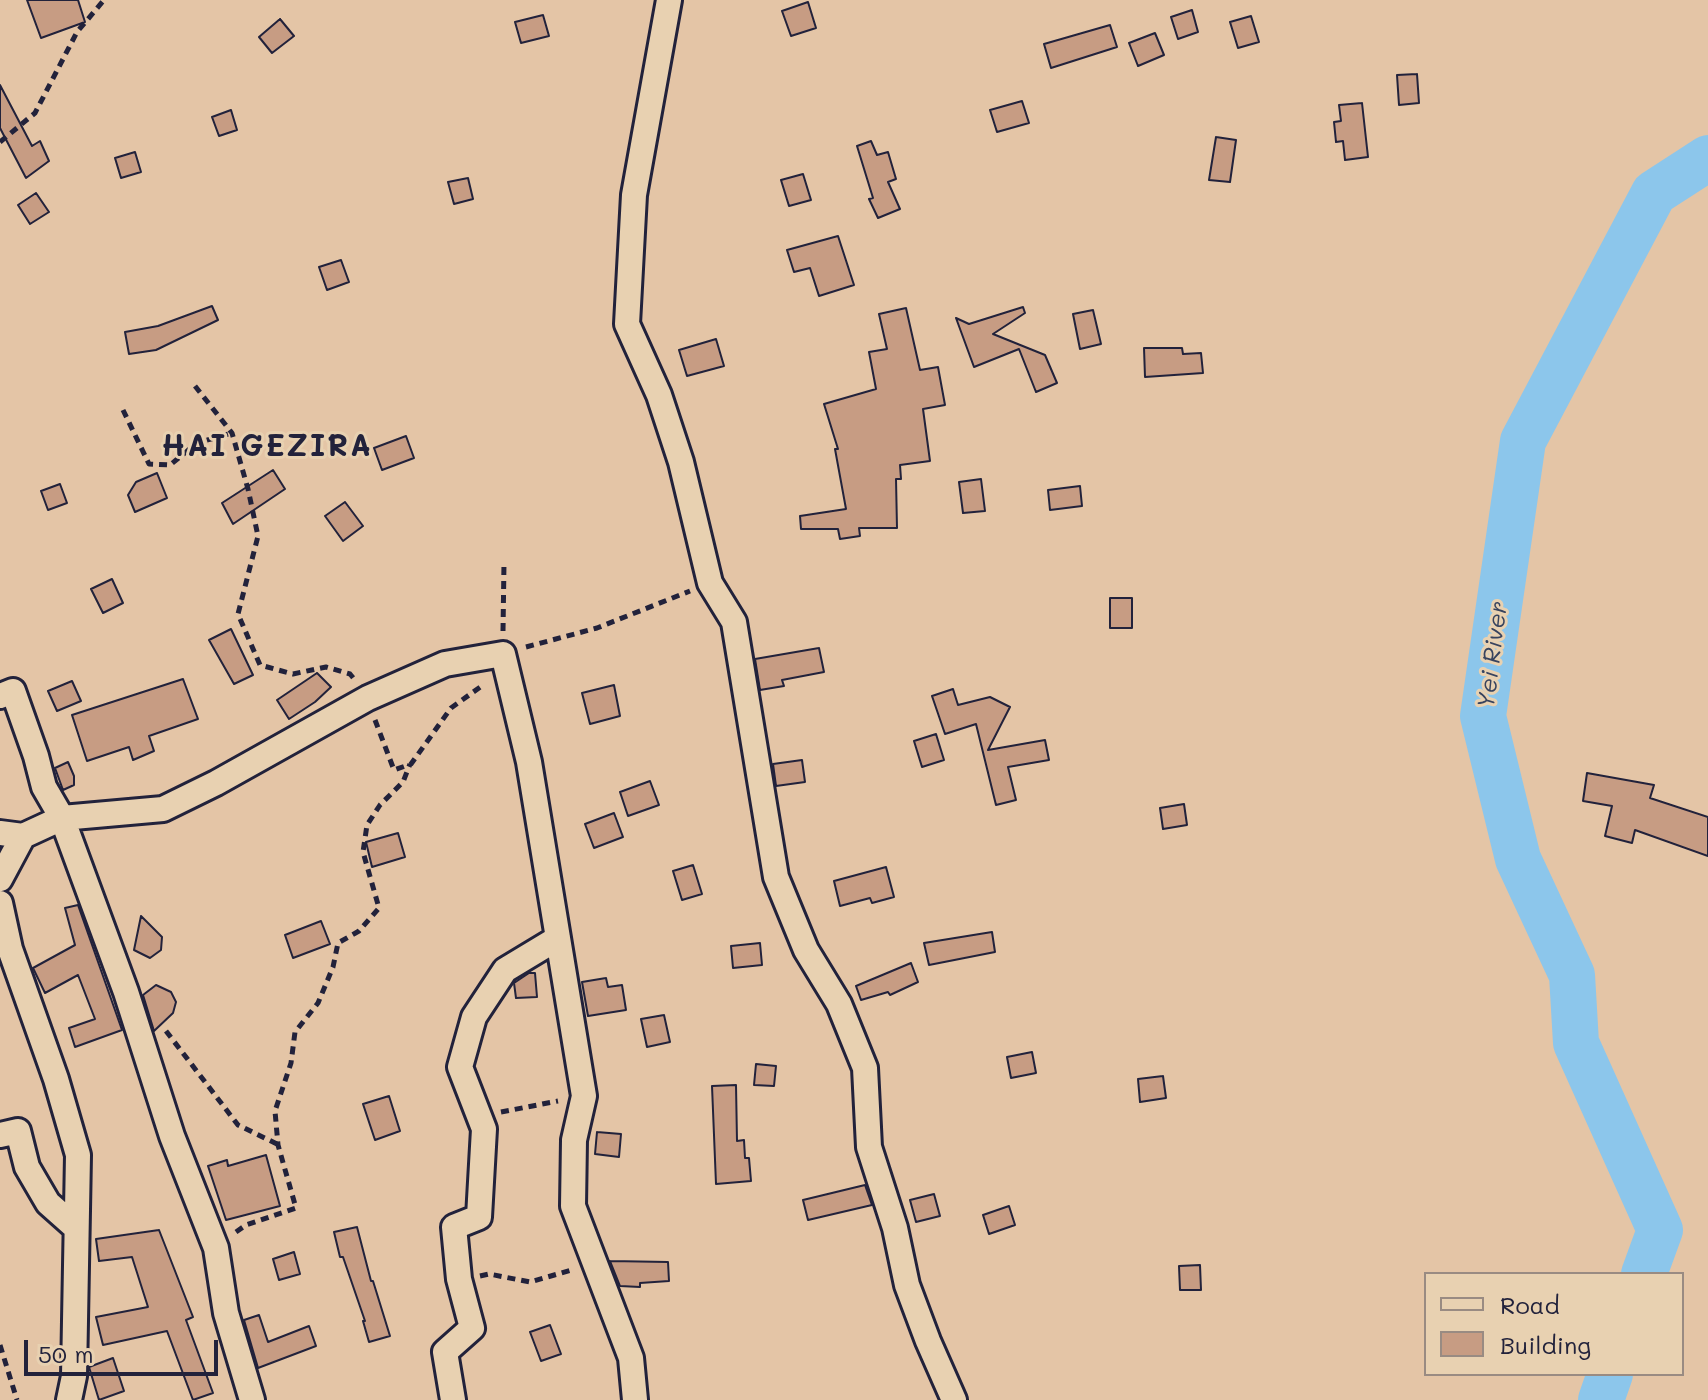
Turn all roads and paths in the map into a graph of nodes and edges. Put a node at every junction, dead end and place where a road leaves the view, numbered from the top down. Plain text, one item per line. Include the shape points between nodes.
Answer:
1 (104, 0) edge
2 (669, 0) edge
3 (0, 142) edge
4 (195, 386) dead end
5 (123, 410) dead end
6 (232, 433) junction
7 (504, 563) dead end
8 (710, 583) junction
9 (503, 654) junction
10 (483, 685) dead end
11 (0, 696) edge
12 (368, 698) junction
13 (411, 764) junction
14 (62, 818) junction
15 (12, 834) edge
16 (0, 879) edge
17 (0, 903) edge
18 (558, 938) junction
19 (136, 1024) junction
20 (584, 1096) junction
21 (484, 1129) junction
22 (0, 1135) edge
23 (278, 1145) junction
24 (75, 1227) junction
25 (216, 1248) junction
26 (592, 1258) junction
27 (459, 1279) junction
28 (0, 1345) edge
29 (2, 1360) edge
30 (17, 1400) edge
31 (69, 1400) edge
32 (252, 1400) edge
33 (453, 1400) edge
34 (635, 1400) edge
35 (954, 1400) edge

1 - 3 path via 77,32 35,113
2 - 8 street via 634,195 627,324 677,448
4 - 6 path
5 - 6 path via 149,464 170,465 197,443
6 - 12 path via 258,536 238,614 260,665 293,674 326,667 350,674
7 - 9 path
8 - 9 path via 597,628
8 - 35 street via 734,622 776,877 865,1068 869,1147 907,1285
9 - 12 street via 445,664
9 - 18 street via 529,762
10 - 13 path via 451,708
11 - 14 street via 13,691 44,787
12 - 13 path via 394,770
12 - 14 street via 163,809
13 - 23 path via 403,782 367,825 363,852 379,908 359,931 338,943 318,1003 295,1032 275,1111
14 - 15 street
14 - 19 street
15 - 16 street
17 - 24 street via 10,949 78,1155
18 - 20 street
18 - 21 street via 505,970 474,1017 460,1067
19 - 23 path via 164,1028 238,1125
19 - 25 street
20 - 21 path via 497,1113
20 - 26 street via 574,1140 573,1206
21 - 27 street via 479,1217 454,1227
22 - 24 street via 18,1131 27,1167 48,1203
23 - 25 path via 296,1208 246,1225
24 - 31 street via 74,1376
25 - 32 street via 226,1313
26 - 27 path via 568,1273 530,1282 489,1274
26 - 34 street via 631,1358
27 - 33 street via 472,1328 445,1352
28 - 29 path
29 - 30 path

